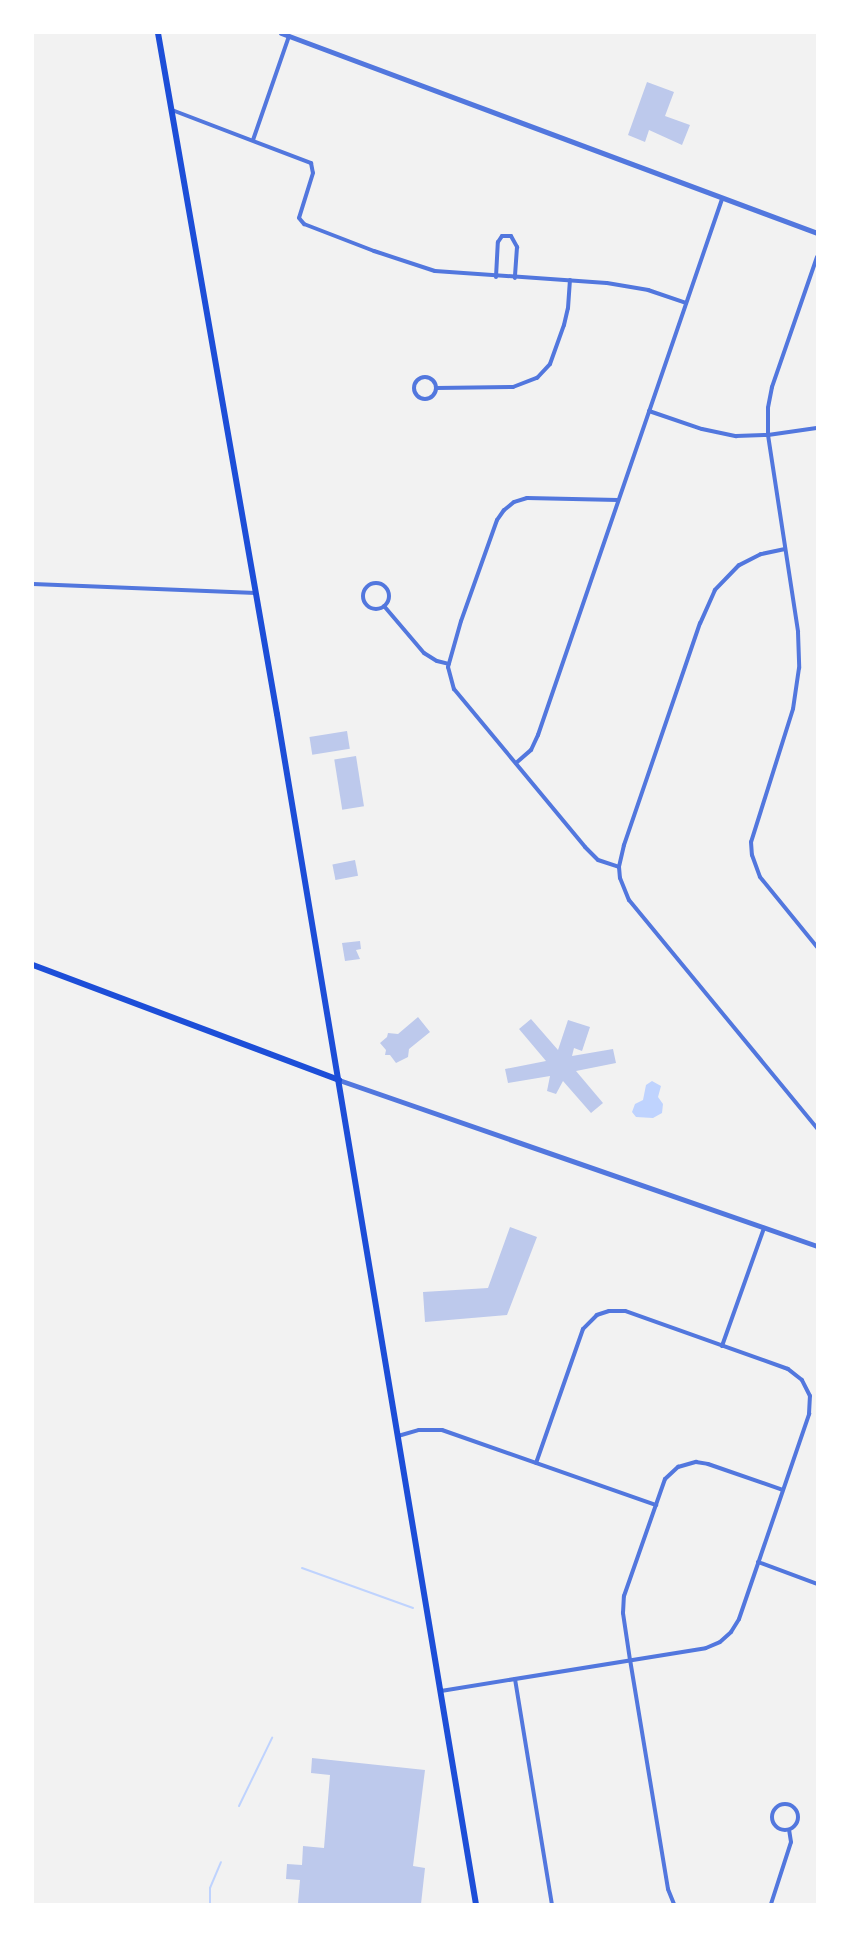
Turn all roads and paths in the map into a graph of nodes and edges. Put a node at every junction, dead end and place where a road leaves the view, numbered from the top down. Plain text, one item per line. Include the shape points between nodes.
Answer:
1 (158, 33) edge
2 (281, 33) edge
3 (289, 36) junction
4 (171, 110) junction
5 (253, 140) junction
6 (722, 199) junction
7 (817, 233) edge
8 (817, 258) edge
9 (496, 277) junction
10 (515, 278) junction
11 (570, 280) junction
12 (686, 303) junction
13 (436, 388) junction
14 (649, 411) junction
15 (817, 428) edge
16 (768, 435) junction
17 (618, 500) junction
18 (785, 549) junction
19 (33, 584) edge
20 (256, 593) junction
21 (384, 606) junction
22 (448, 664) junction
23 (516, 763) junction
24 (619, 867) junction
25 (817, 947) edge
26 (33, 965) edge
27 (339, 1080) junction
28 (817, 1128) edge
29 (764, 1228) junction
30 (817, 1246) edge
31 (722, 1346) junction
32 (398, 1436) junction
33 (536, 1463) junction
34 (783, 1490) junction
35 (656, 1505) junction
36 (758, 1562) junction
37 (817, 1584) edge
38 (630, 1660) junction
39 (515, 1679) junction
40 (441, 1691) junction
41 (789, 1830) junction
42 (476, 1904) edge
43 (552, 1904) edge
44 (675, 1904) edge
45 (771, 1904) edge

1 - 4 main road
2 - 3 street
3 - 5 street
3 - 6 street
4 - 5 street
4 - 20 main road
5 - 9 street via 314,167 299,218 304,224 418,267
6 - 7 street
6 - 12 street
8 - 16 street via 772,387
9 - 10 street
9 - 10 street via 498,242 502,236 511,236 518,247
10 - 11 street
11 - 12 street via 630,286
11 - 13 street via 564,325 550,364 537,378 513,387
12 - 14 street
13 - 13 street via 427,399 414,389 416,382 425,377
14 - 16 street via 718,434
14 - 17 street
15 - 16 street
16 - 18 street
17 - 22 street via 533,498 508,506 497,520
17 - 23 street via 538,735 531,750
18 - 24 street via 761,554 739,565 711,598
18 - 25 street via 799,650 797,691 754,825 751,850 760,877
19 - 20 street
20 - 27 main road
21 - 21 street via 388,599 386,588 379,583 368,586 363,594 365,602 373,608
21 - 22 street via 424,653
22 - 23 street via 454,689
23 - 24 street via 593,856
24 - 28 street via 629,900
26 - 27 main road
27 - 29 street
27 - 32 main road
29 - 30 street
29 - 31 street
31 - 33 street via 625,1311 597,1315 583,1329
31 - 34 street via 788,1369 809,1390 811,1408
32 - 33 street via 419,1430 442,1430
32 - 40 main road
33 - 35 street
34 - 35 street via 696,1462 669,1474
34 - 36 street
35 - 38 street via 624,1596
36 - 37 street
36 - 38 street via 739,1619 720,1642 706,1648
38 - 39 street
38 - 44 street via 668,1889
39 - 40 street
39 - 43 street
40 - 42 main road
41 - 41 street via 797,1825 798,1812 792,1805 783,1804 775,1808 772,1821 781,1830
41 - 45 street via 791,1842

